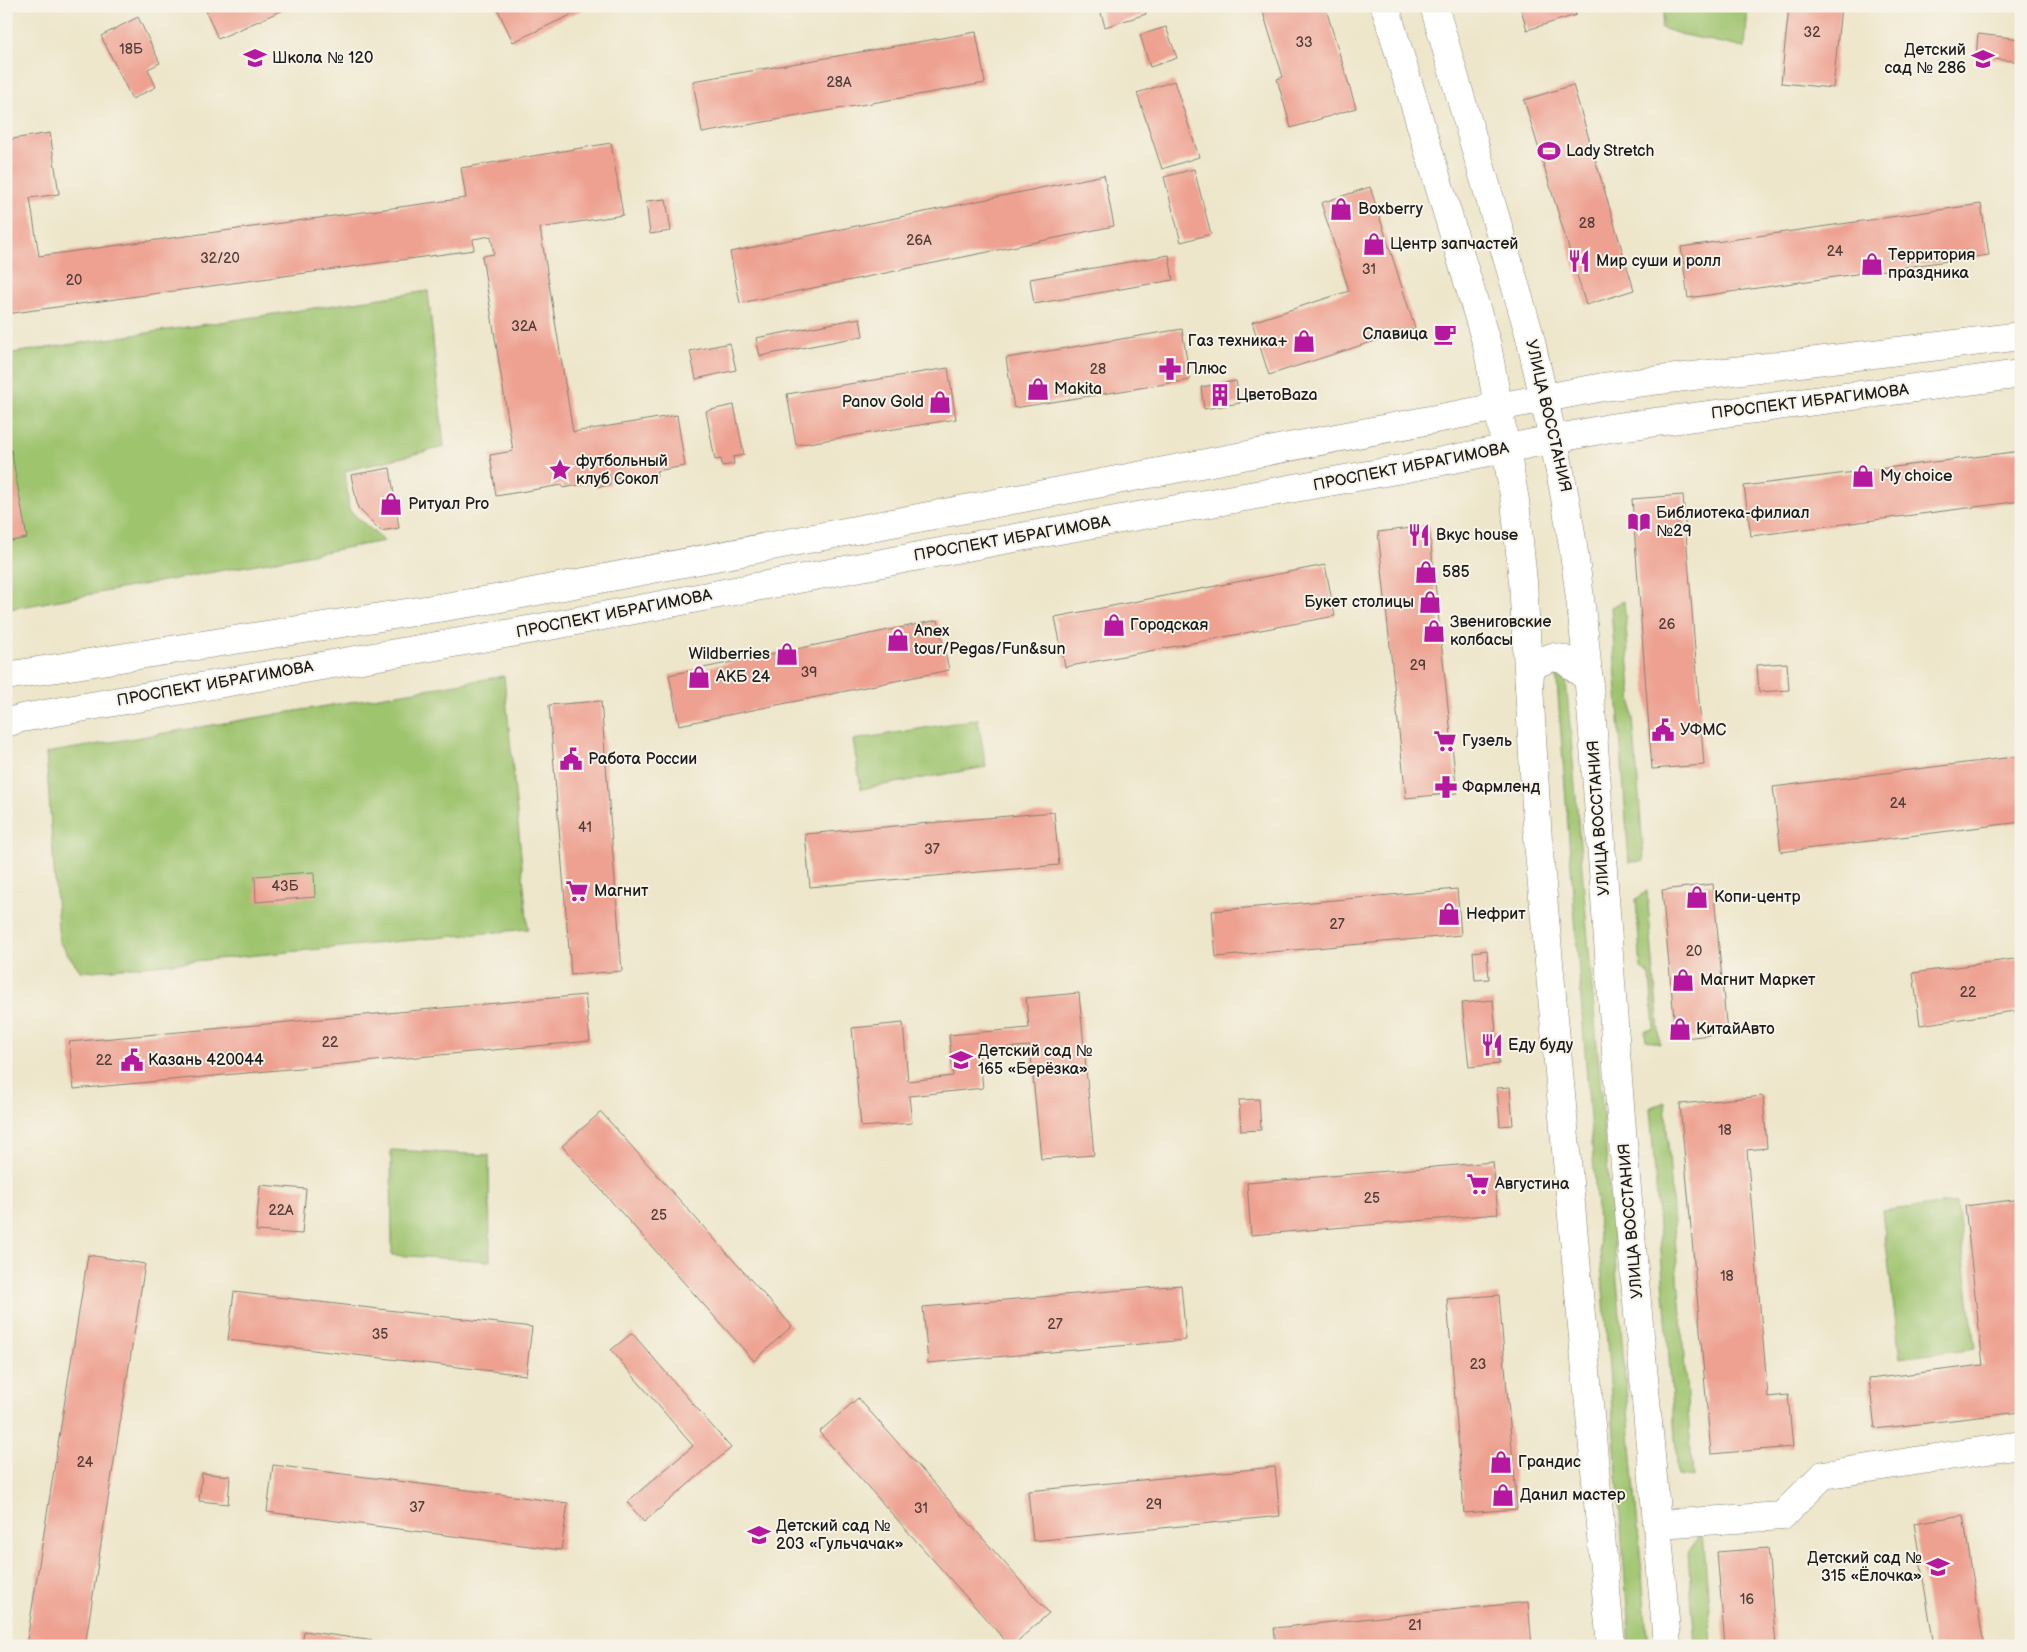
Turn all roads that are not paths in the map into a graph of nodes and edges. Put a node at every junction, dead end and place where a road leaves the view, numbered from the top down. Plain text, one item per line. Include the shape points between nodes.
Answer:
1 (1385, 6) edge
2 (1434, 6) edge
3 (2021, 336) edge
4 (2021, 374) edge
5 (1544, 398) junction
6 (1498, 407) junction
7 (1553, 439) junction
8 (1506, 450) junction
9 (6, 676) edge
10 (1589, 679) junction
11 (1529, 691) junction
12 (6, 723) edge
13 (2021, 1445) edge
14 (1658, 1524) junction
15 (1611, 1646) edge
16 (1667, 1646) edge

1 - 6 main road via 1487,345
2 - 5 main road, УЛИЦА ВОССТАНИЯ via 1526,323
3 - 5 main road via 1603,387
4 - 7 main road, ПРОСПЕКТ ИБРАГИМОВА via 1619,427
5 - 6 main road
5 - 7 main road, УЛИЦА ВОССТАНИЯ
6 - 8 main road
6 - 9 main road via 495,599
7 - 8 main road, ПРОСПЕКТ ИБРАГИМОВА
7 - 10 main road, УЛИЦА ВОССТАНИЯ via 1571,527
8 - 11 main road via 1523,582
8 - 12 main road, ПРОСПЕКТ ИБРАГИМОВА
10 - 11 main road via 1563,659 1552,657 1535,664 1530,672
10 - 14 main road, УЛИЦА ВОССТАНИЯ via 1618,1078
11 - 15 main road via 1538,841
13 - 14 main road via 1823,1475 1782,1516
14 - 16 main road, УЛИЦА ВОССТАНИЯ

